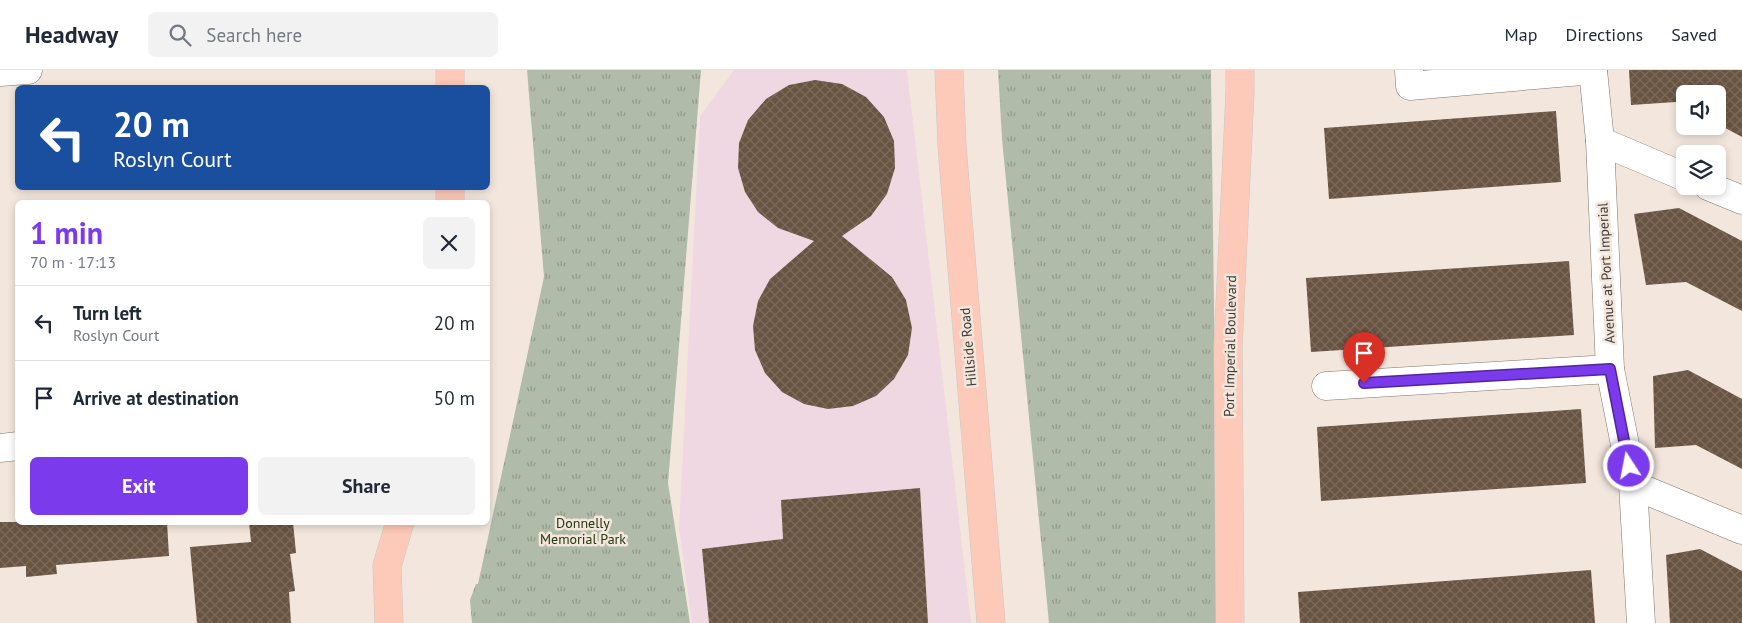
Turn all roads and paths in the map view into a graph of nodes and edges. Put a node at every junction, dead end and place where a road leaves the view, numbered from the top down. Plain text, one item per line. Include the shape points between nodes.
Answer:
1 (28, 70) edge
2 (450, 70) edge
3 (949, 70) edge
4 (1240, 70) edge
5 (1593, 70) edge
6 (0, 72) edge
7 (1409, 78) edge
8 (450, 85) edge
9 (1600, 141) junction
10 (1676, 173) edge
11 (1726, 193) edge
12 (1742, 200) edge
13 (1610, 369) junction
14 (1326, 386) dead end
15 (15, 446) edge
16 (0, 448) edge
17 (1633, 486) junction
18 (399, 525) edge
19 (1742, 530) edge
20 (389, 623) edge
21 (991, 623) edge
22 (1230, 623) edge
23 (1641, 623) edge

1 - 6 street
2 - 8 main road
3 - 21 main road, Hillside Road via 952,146
4 - 22 main road, Port Imperial Boulevard via 1228,347
5 - 7 street
5 - 9 street, Avenue at Port Imperial
9 - 10 street
9 - 13 street, Avenue at Port Imperial
11 - 12 street
13 - 14 street
13 - 17 street, Avenue at Port Imperial
15 - 16 street
17 - 19 street
17 - 23 street, Avenue at Port Imperial
18 - 20 main road via 387,566

